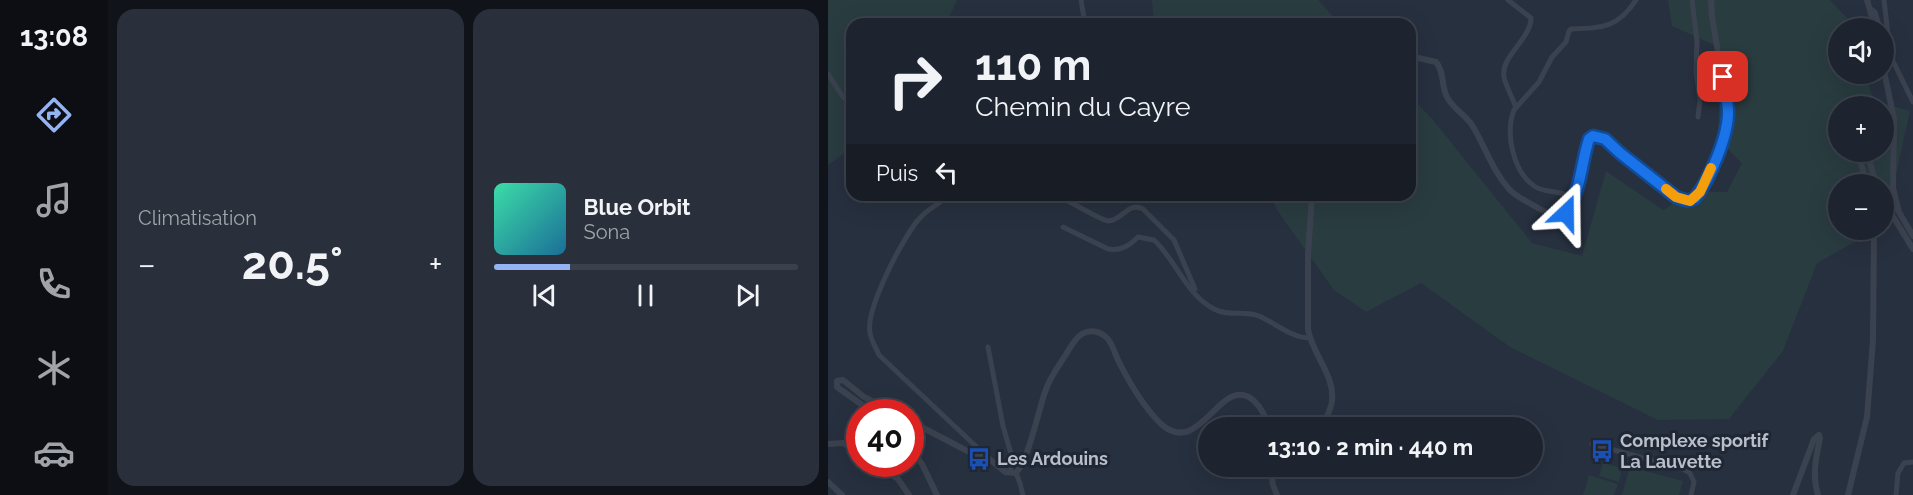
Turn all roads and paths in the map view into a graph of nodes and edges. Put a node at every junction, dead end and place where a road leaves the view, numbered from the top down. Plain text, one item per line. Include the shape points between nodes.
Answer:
1 (1081, 0) edge
2 (1508, 0) edge
3 (1636, 0) edge
4 (1692, 0) edge
5 (1711, 0) edge
6 (1867, 0) edge
7 (1884, 0) edge
8 (1871, 9) junction
9 (1084, 18) edge
10 (1873, 18) edge
11 (1877, 18) edge
12 (1886, 18) edge
13 (1416, 57) edge
14 (1894, 63) edge
15 (828, 74) edge
16 (1887, 84) edge
17 (846, 99) edge
18 (1913, 102) edge
19 (1516, 108) junction
20 (1698, 117) dead end
21 (940, 201) edge
22 (1068, 201) edge
23 (1312, 201) edge
24 (1552, 214) junction
25 (1894, 218) edge
26 (1064, 227) dead end
27 (1913, 236) edge
28 (1874, 240) edge
29 (1913, 249) edge
30 (1196, 295) junction
31 (1310, 338) junction
32 (988, 347) dead end
33 (854, 399) edge
34 (868, 399) edge
35 (1209, 417) edge
36 (1265, 417) edge
37 (1327, 417) edge
38 (1198, 426) edge
39 (924, 428) edge
40 (828, 444) edge
41 (1592, 444) dead end
42 (846, 445) edge
43 (982, 455) junction
44 (1913, 462) edge
45 (999, 467) junction
46 (924, 469) edge
47 (1016, 473) junction
48 (895, 477) edge
49 (1272, 477) edge
50 (828, 482) edge
51 (842, 495) edge
52 (909, 495) edge
53 (937, 495) edge
54 (1023, 495) edge
55 (1277, 495) edge
56 (1691, 495) edge
57 (1793, 495) edge
58 (1818, 495) edge
59 (1848, 495) edge
60 (1896, 495) edge

1 - 9 street
2 - 19 street via 1531,18 1528,30 1505,66 1504,76
3 - 19 street via 1615,23 1596,29 1571,29 1539,81
4 - 20 street
5 - 24 street via 1728,112 1717,155 1700,192 1690,201 1676,197 1605,139 1593,136 1571,205 1566,213
6 - 8 street
7 - 12 street
8 - 10 street
8 - 11 street
13 - 24 street via 1436,62 1440,67 1446,96 1466,117 1510,190
14 - 18 street
15 - 17 street
16 - 27 street via 1894,119 1893,188 1899,212
19 - 24 street via 1512,116 1512,145 1524,176 1534,187 1566,195
21 - 43 street via 918,219 874,300 870,333 879,355
22 - 30 street via 1106,220 1118,218 1132,207 1143,208 1174,240
23 - 31 street
25 - 29 street
26 - 30 street via 1108,249 1126,247 1138,237 1154,240
28 - 59 street via 1874,329 1867,417
30 - 31 street via 1212,309 1257,315 1300,337
31 - 37 street via 1332,390
32 - 45 street via 1014,464 1011,468
33 - 34 street via 837,387 837,381 843,380
35 - 36 street via 1229,397 1242,394 1259,406
38 - 47 street via 1182,432 1164,426 1125,372 1109,340 1100,333 1085,333 1072,345 1048,384
39 - 43 street
40 - 42 street
41 - 56 street via 1690,473 1694,482
43 - 45 street
44 - 60 street via 1904,463 1900,469
45 - 47 street
46 - 53 street
47 - 54 street
48 - 52 street
49 - 55 street
50 - 51 street
57 - 58 street via 1819,435 1815,468

